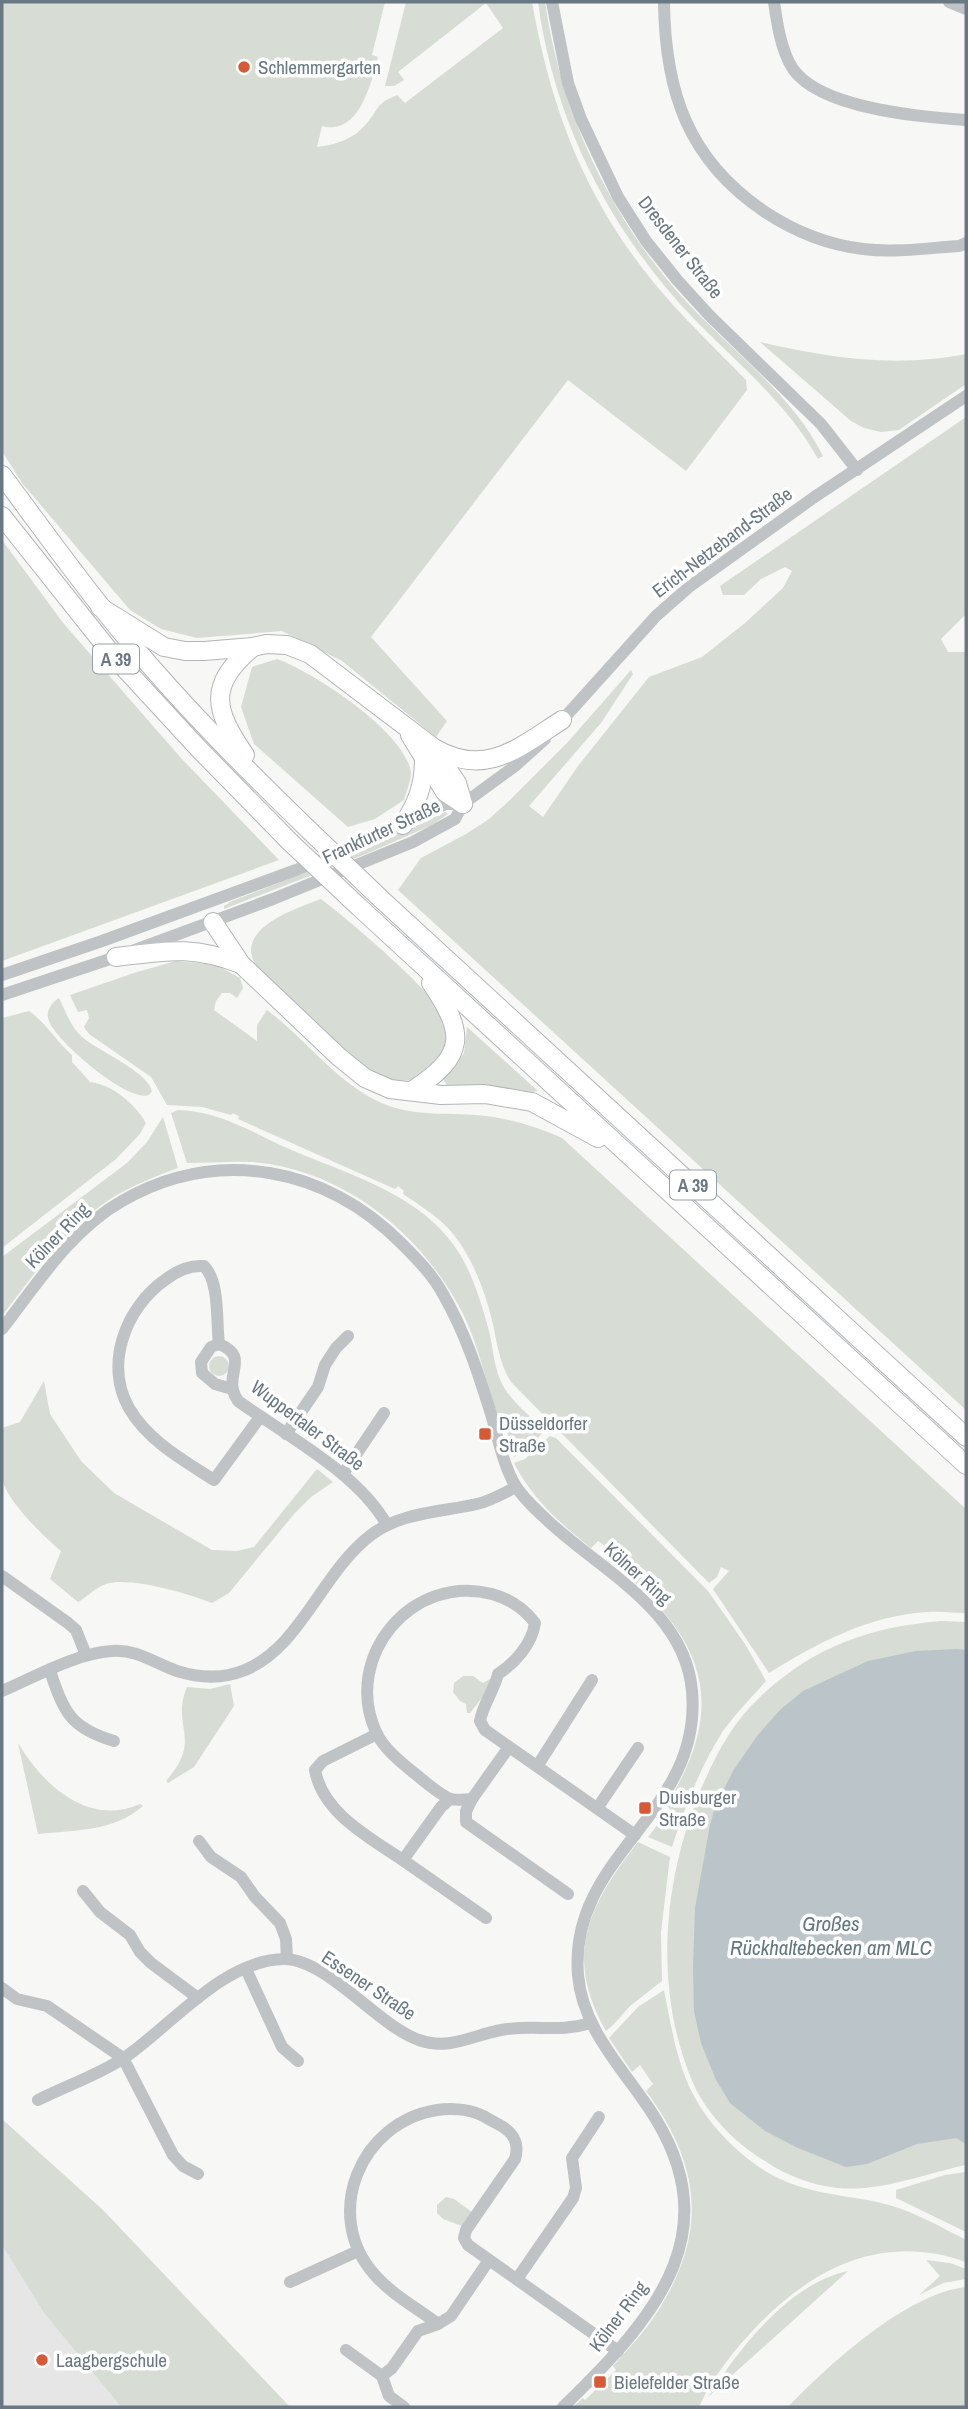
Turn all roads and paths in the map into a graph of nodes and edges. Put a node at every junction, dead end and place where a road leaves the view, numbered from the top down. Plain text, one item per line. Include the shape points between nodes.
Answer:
1 (552, 2) edge
2 (664, 2) edge
3 (774, 2) edge
4 (949, 2) edge
5 (966, 9) edge
6 (966, 120) edge
7 (966, 243) edge
8 (966, 396) edge
9 (856, 470) junction
10 (2, 475) edge
11 (2, 516) edge
12 (100, 607) junction
13 (253, 647) junction
14 (562, 720) junction
15 (429, 754) junction
16 (276, 798) junction
17 (463, 804) junction
18 (403, 825) junction
19 (207, 904) junction
20 (213, 922) junction
21 (116, 957) junction
22 (415, 960) junction
23 (241, 964) junction
24 (2, 975) edge
25 (2, 995) edge
26 (413, 1090) junction
27 (631, 1158) junction
28 (2, 1329) edge
29 (348, 1336) dead end
30 (219, 1344) junction
31 (232, 1389) junction
32 (384, 1413) dead end
33 (260, 1417) junction
34 (286, 1434) junction
35 (966, 1437) edge
36 (966, 1465) edge
37 (343, 1474) junction
38 (516, 1487) junction
39 (387, 1525) junction
40 (2, 1576) edge
41 (86, 1655) junction
42 (50, 1671) junction
43 (592, 1680) dead end
44 (2, 1691) edge
45 (377, 1734) junction
46 (114, 1741) dead end
47 (509, 1747) junction
48 (638, 1748) dead end
49 (538, 1765) junction
50 (450, 1799) junction
51 (472, 1799) junction
52 (598, 1807) junction
53 (635, 1835) junction
54 (199, 1841) dead end
55 (403, 1860) junction
56 (83, 1891) dead end
57 (568, 1894) dead end
58 (486, 1919) dead end
59 (286, 1959) junction
60 (246, 1969) junction
61 (2, 1988) edge
62 (198, 1998) junction
63 (591, 2023) junction
64 (123, 2058) junction
65 (298, 2061) dead end
66 (38, 2100) dead end
67 (599, 2117) dead end
68 (198, 2174) dead end
69 (358, 2251) junction
70 (489, 2260) junction
71 (517, 2279) junction
72 (290, 2282) dead end
73 (438, 2324) junction
74 (346, 2350) dead end
75 (618, 2351) junction
76 (382, 2376) junction
77 (404, 2407) edge
78 (563, 2407) edge

1 - 9 street, Dresdener Straße via 568,83 581,118 618,197 646,241 709,315 821,424
2 - 7 street via 669,64 688,126 709,163 745,198 783,224 863,249
3 - 6 street via 787,60 810,84 849,103
4 - 5 street
8 - 9 street, Erich-Netzeband-Straße
9 - 14 street, Erich-Netzeband-Straße via 656,615
10 - 12 highway, A 39
11 - 22 highway, A 39, bridge via 115,659 290,842
12 - 13 highway via 164,647 185,652
12 - 16 highway, A 39
13 - 15 highway via 287,645 310,654 404,726
13 - 16 highway via 229,671 219,700 227,729
14 - 15 highway via 517,749 488,760 470,762
14 - 17 street, Erich-Netzeband-Straße via 514,766
15 - 17 highway via 445,792
15 - 18 highway via 419,798
16 - 35 highway, A 39, bridge
17 - 18 street, Frankfurter Straße via 445,804
17 - 20 street, Frankfurter Straße via 455,819 413,842
18 - 19 street, Frankfurter Straße
19 - 20 street
19 - 24 street, Frankfurter Straße
20 - 21 street, Frankfurter Straße
20 - 23 highway
21 - 23 highway via 200,951
21 - 25 street, Frankfurter Straße
22 - 26 highway via 451,1012 456,1034 452,1055 434,1076
22 - 27 highway, A 39
23 - 26 highway via 365,1078 390,1089
26 - 27 highway via 532,1102
27 - 36 highway, A 39
28 - 38 street, Kölner Ring via 87,1227 120,1202 162,1181 222,1170 267,1171 306,1180 342,1196 382,1223 440,1287 472,1354
29 - 34 street via 325,1365 318,1387
30 - 31 street, Wuppertaler Straße via 233,1354 236,1364
30 - 31 street, Wuppertaler Straße via 204,1354 202,1373 215,1384
30 - 33 street via 210,1272 192,1265 171,1275 138,1305 127,1325 118,1362 127,1406 150,1437 214,1480
31 - 33 street, Wuppertaler Straße via 238,1401
32 - 37 street
33 - 34 street, Wuppertaler Straße
34 - 37 street, Wuppertaler Straße
37 - 39 street, Wuppertaler Straße via 374,1503
38 - 39 street via 480,1503
38 - 53 street, Kölner Ring via 561,1534 645,1601 666,1625 684,1657 694,1716 688,1746 676,1778
39 - 41 street via 342,1561 284,1642 244,1671 203,1676 131,1651
40 - 41 street via 76,1630
41 - 42 street
42 - 44 street
42 - 46 street via 76,1724
43 - 49 street
45 - 47 street via 367,1695 371,1663 387,1632 425,1601 451,1591 482,1592 526,1611 535,1623 534,1634 511,1666 498,1674 482,1708 480,1721 485,1730
45 - 50 street via 392,1755
45 - 55 street via 323,1761 315,1770 318,1784 343,1817
47 - 49 street
47 - 51 street
48 - 52 street
49 - 52 street
50 - 51 street
50 - 55 street
51 - 57 street via 466,1822
52 - 53 street
53 - 63 street, Kölner Ring via 608,1868 582,1922 578,1979
54 - 59 street via 211,1857 241,1877 280,1923
55 - 58 street
56 - 62 street via 100,1912 130,1935 140,1952
59 - 60 street
59 - 63 street, Essener Straße via 326,1976 419,2041 455,2044 500,2030 572,2029
60 - 62 street
60 - 65 street via 282,2047
61 - 64 street via 17,1999 47,2006
62 - 64 street
63 - 75 street, Kölner Ring via 672,2146 685,2195 680,2252 655,2304
64 - 66 street
64 - 68 street via 173,2155
67 - 71 street via 572,2158 573,2198
69 - 70 street via 349,2214 350,2194 367,2152 405,2120 443,2109 478,2113 508,2129 517,2146 515,2159 464,2238
69 - 72 street
69 - 73 street via 384,2285
70 - 71 street
70 - 73 street via 451,2316
71 - 75 street
73 - 76 street via 418,2331
74 - 76 street
75 - 78 street, Kölner Ring
76 - 77 street via 389,2396

